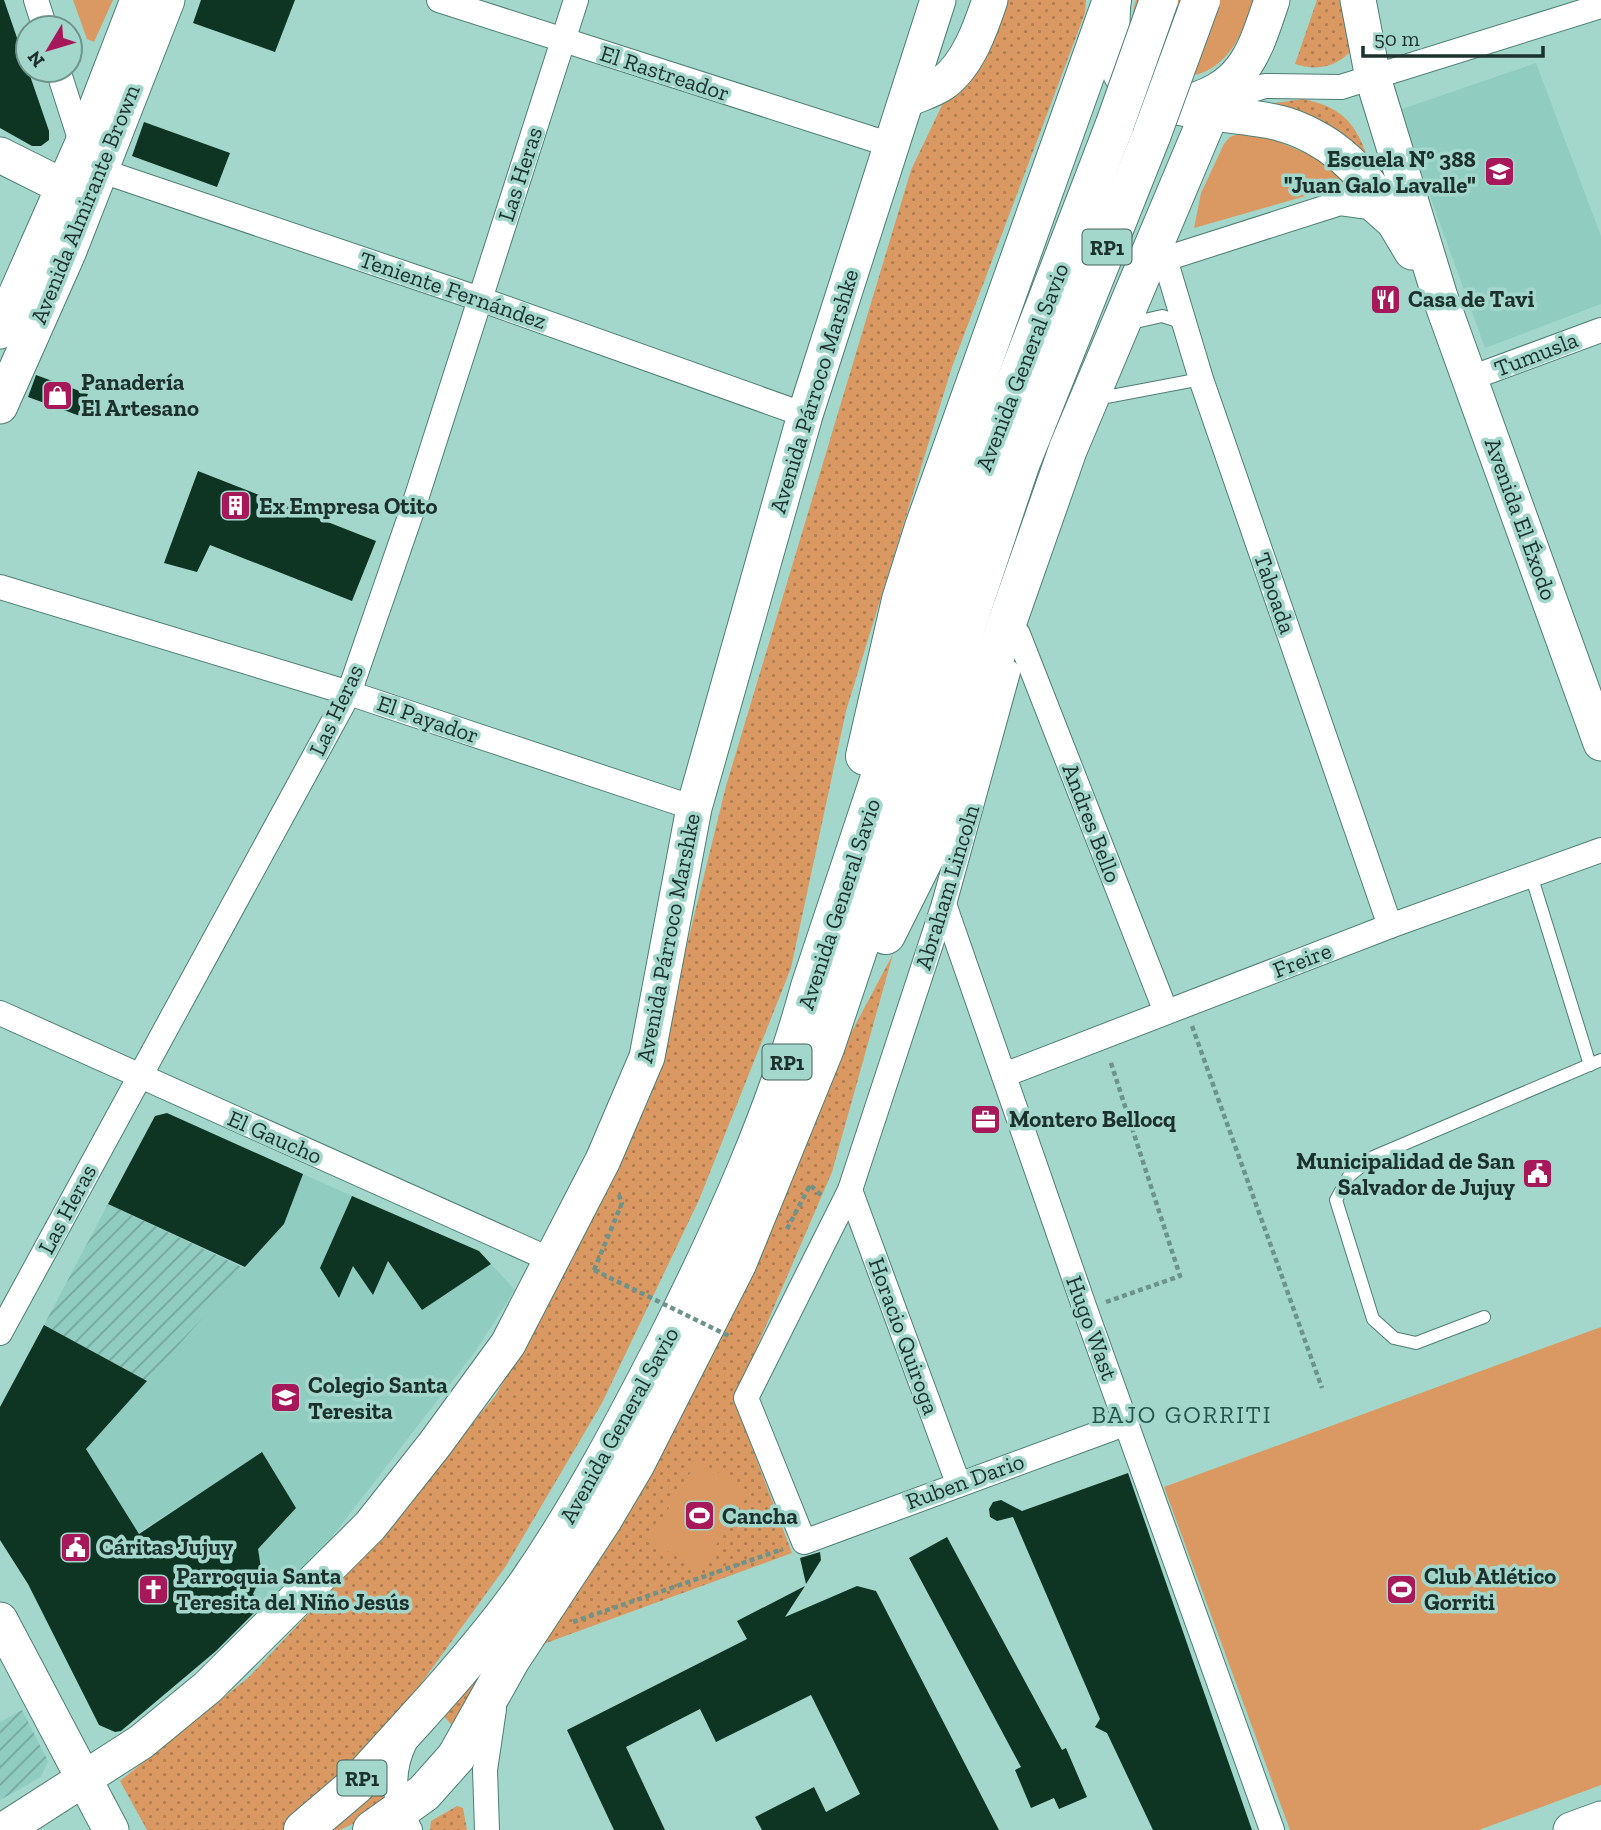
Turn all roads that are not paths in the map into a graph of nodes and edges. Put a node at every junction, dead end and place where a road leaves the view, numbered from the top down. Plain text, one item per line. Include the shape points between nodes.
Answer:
1 (138, 0) edge
2 (167, 0) edge
3 (439, 0) edge
4 (576, 0) edge
5 (939, 0) edge
6 (990, 0) edge
7 (1113, 0) edge
8 (1159, 0) edge
9 (1201, 0) edge
10 (1272, 0) edge
11 (1357, 3) edge
12 (1601, 6) edge
13 (563, 40) junction
14 (1373, 78) junction
15 (63, 84) edge
16 (908, 99) junction
17 (1208, 100) junction
18 (891, 145) junction
19 (0, 155) edge
20 (91, 158) junction
21 (73, 197) junction
22 (1412, 251) junction
23 (1157, 259) junction
24 (1440, 297) junction
25 (480, 299) junction
26 (1184, 323) junction
27 (1120, 325) junction
28 (1601, 330) edge
29 (0, 331) edge
30 (1046, 351) junction
31 (1104, 360) junction
32 (1201, 379) junction
33 (1471, 379) junction
34 (1101, 398) junction
35 (0, 406) edge
36 (805, 415) junction
37 (0, 587) edge
38 (1018, 634) junction
39 (349, 693) junction
40 (1595, 704) edge
41 (1601, 743) edge
42 (694, 808) junction
43 (1601, 850) edge
44 (1531, 875) junction
45 (944, 904) junction
46 (1390, 926) junction
47 (826, 940) junction
48 (1175, 1009) junction
49 (0, 1013) edge
50 (825, 1048) junction
51 (1596, 1062) edge
52 (1004, 1075) junction
53 (138, 1077) junction
54 (850, 1190) junction
55 (551, 1260) junction
56 (1484, 1317) dead end
57 (0, 1332) edge
58 (1127, 1423) junction
59 (958, 1483) junction
60 (804, 1542) joint
61 (0, 1620) edge
62 (500, 1682) junction
63 (416, 1719) junction
64 (85, 1780) junction
65 (1601, 1819) edge
66 (394, 1824) edge
67 (4, 1830) edge
68 (111, 1830) edge
69 (303, 1830) edge
70 (487, 1830) edge
71 (1272, 1830) edge
72 (1571, 1830) edge

1 - 20 main road, Avenida Almirante Brown
2 - 20 main road, Avenida Almirante Brown
3 - 13 street, El Rastreador
4 - 13 street, Las Heras
5 - 16 main road, Avenida Párroco Marshke
6 - 16 main road via 978,33 954,72 944,82
7 - 17 main road, Avenida El Éxodo via 1115,52 1124,80 1149,100
7 - 47 main road via 952,443 901,600
8 - 30 main road, Avenida General Savio / RP1, bridge
9 - 30 main road, Avenida General Savio / RP1, bridge via 1152,134
10 - 17 main road via 1254,55
11 - 14 main road, Avenida El Éxodo
12 - 14 street
13 - 18 street, El Rastreador
13 - 25 street, Las Heras
14 - 17 street via 1341,87 1265,86
14 - 24 main road, Avenida El Éxodo
15 - 20 street
16 - 18 main road, Avenida Párroco Marshke
17 - 22 main road, Avenida El Éxodo via 1279,122 1345,156 1376,193
17 - 23 main road
18 - 36 main road, Avenida Párroco Marshke
19 - 21 main road
20 - 21 main road, Avenida Almirante Brown
20 - 25 street, Teniente Fernández
21 - 29 main road, Avenida Almirante Brown
21 - 35 main road, Avenida Almirante Brown via 68,253
22 - 23 street via 1369,206 1340,203
22 - 24 main road, Avenida El Éxodo
23 - 26 street, Taboada
23 - 27 main road
24 - 33 main road, Avenida El Éxodo
25 - 36 street, Teniente Fernández
25 - 39 street, Las Heras
26 - 27 lane via 1162,316
26 - 32 street, Taboada
27 - 31 main road
28 - 33 street, Tumusla
30 - 47 main road, Avenida General Savio / RP1 via 946,573
30 - 50 main road, Avenida General Savio / RP1 via 981,575
31 - 34 street, Abraham Lincoln
31 - 50 main road via 1035,538 925,857
32 - 34 lane
32 - 46 street, Taboada
33 - 40 main road, Avenida El Éxodo
34 - 38 street, Abraham Lincoln
36 - 42 main road, Avenida Párroco Marshke
37 - 39 street, El Payador
38 - 45 street, Abraham Lincoln
38 - 48 street, Andres Bello
39 - 42 street, El Payador
39 - 53 street, Las Heras
40 - 41 main road, Avenida El Éxodo
42 - 55 main road, Avenida Párroco Marshke via 647,1057 614,1137
43 - 44 street, Freire
44 - 46 street, Freire
44 - 51 lane
45 - 52 street, Hugo Wast
45 - 54 street, Abraham Lincoln
46 - 48 street, Freire
47 - 63 main road, Avenida General Savio / RP1 via 797,1036 719,1235 634,1404 530,1580 487,1638
48 - 52 street, Freire
49 - 53 street, El Gaucho
50 - 62 main road, Avenida General Savio / RP1 via 737,1265 636,1463
51 - 56 lane via 1371,1158 1349,1176 1336,1200 1373,1319 1394,1338 1416,1343
52 - 58 street, Hugo Wast
53 - 55 street, El Gaucho
53 - 57 street, Las Heras
54 - 59 street, Horacio Quiroga
54 - 60 street, Abraham Lincoln via 746,1398
55 - 64 main road, Avenida Párroco Marshke via 508,1344 369,1525 208,1687
58 - 59 street, Ruben Dario
58 - 71 street, Hugo Wast
59 - 60 street, Ruben Dario
61 - 64 main road
62 - 66 main road, Avenida General Savio / RP1 via 456,1757
62 - 70 street, RP1 via 485,1770
63 - 66 street via 394,1771
63 - 69 main road, Avenida General Savio / RP1 via 357,1784
64 - 67 main road, Avenida Párroco Marshke
64 - 68 main road
65 - 72 main road

